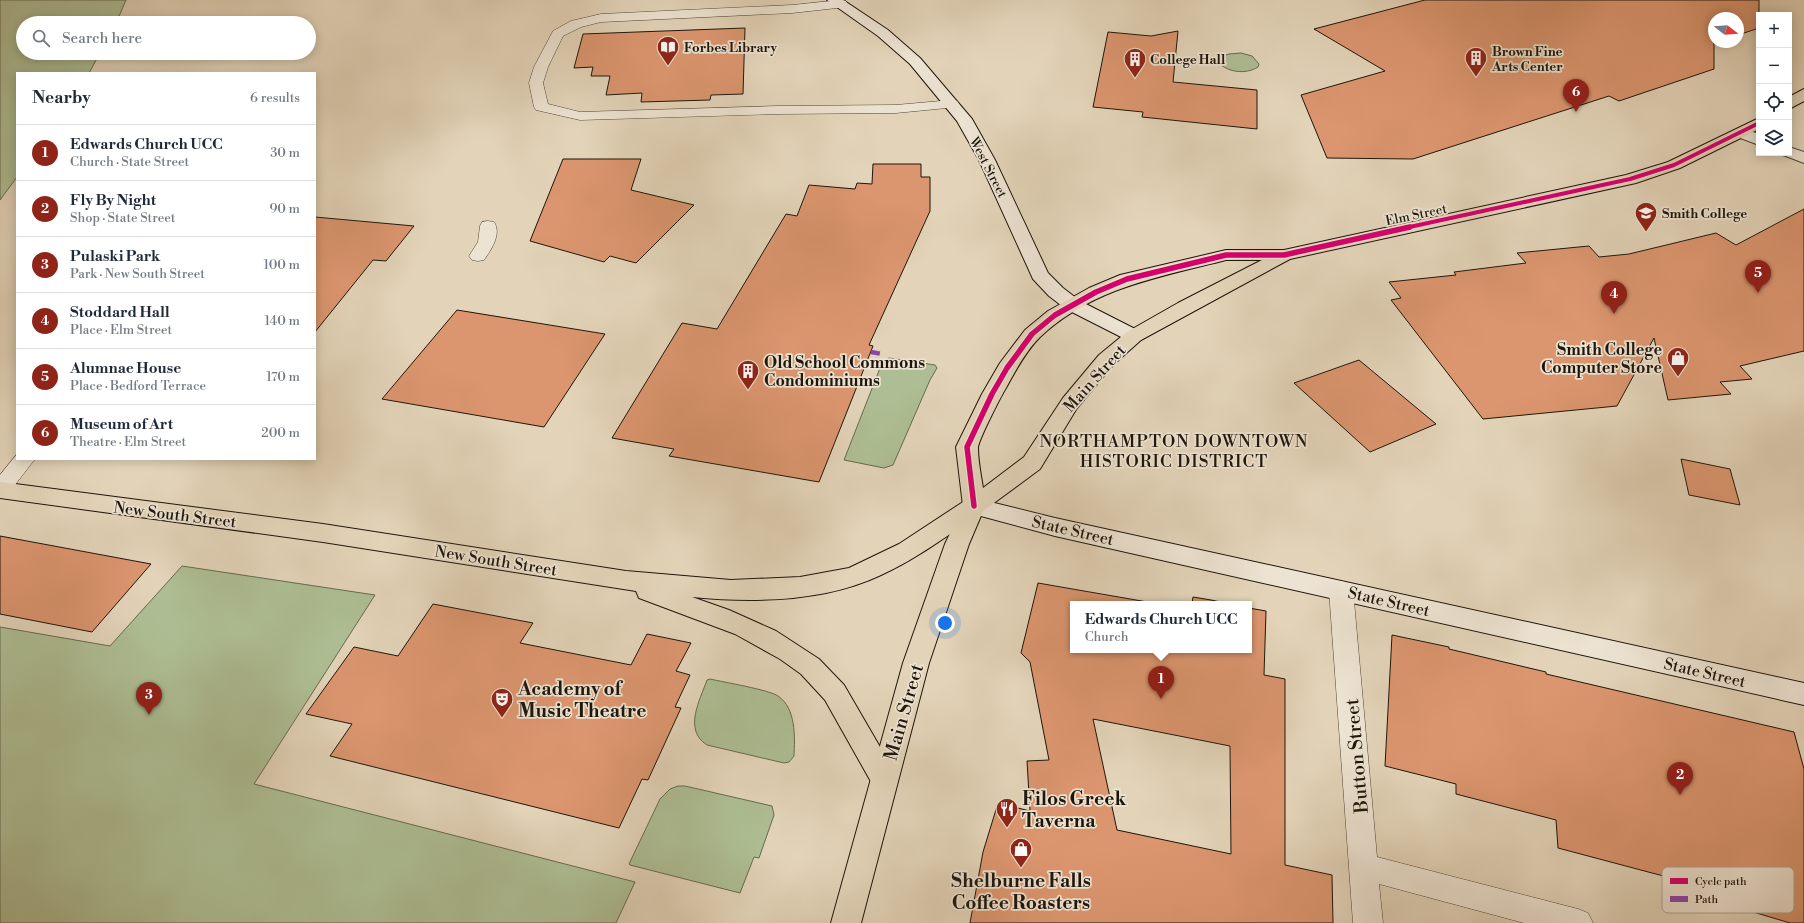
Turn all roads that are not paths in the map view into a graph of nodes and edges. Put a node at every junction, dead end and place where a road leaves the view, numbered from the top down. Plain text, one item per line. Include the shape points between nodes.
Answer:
1 (837, 2) edge
2 (1804, 94) edge
3 (1792, 102) edge
4 (952, 104) junction
5 (1756, 125) edge
6 (1741, 133) junction
7 (1756, 139) edge
8 (1792, 153) edge
9 (1804, 158) edge
10 (488, 226) dead end
11 (1284, 255) junction
12 (478, 256) dead end
13 (1073, 305) junction
14 (1134, 336) junction
15 (23, 460) edge
16 (0, 489) edge
17 (974, 506) junction
18 (616, 579) junction
19 (1341, 590) junction
20 (1804, 694) edge
21 (884, 778) junction
22 (1365, 867) junction
23 (846, 923) edge
24 (1368, 923) edge
25 (1578, 923) edge

1 - 4 main road, West Street via 883,33 915,61
1 - 4 lane via 786,10 607,18 576,24 558,34 541,67 536,83 541,107 580,116 896,109
2 - 3 main road
4 - 13 main road, West Street via 964,118 988,160 1040,275
5 - 6 main road, Elm Street
6 - 7 main road
6 - 11 main road, Elm Street via 1674,164 1630,179
8 - 9 main road
10 - 12 lane via 487,242
11 - 13 main road, Elm Street via 1226,255 1168,268 1127,279
11 - 14 main road, Elm Street
13 - 14 main road, West Street
13 - 17 main road via 1055,315 1032,334 1007,368 984,411 967,448
14 - 17 main road, Main Street via 1106,360 1070,403 1032,463
15 - 16 lane
16 - 18 main road, New South Street via 110,506 320,532
17 - 18 main road, New South Street via 887,564 832,582 766,588 704,588
17 - 19 main road, State Street via 1055,527
17 - 21 main road, Main Street via 957,544 916,663
18 - 21 main road via 738,625 792,653 818,674 838,698
19 - 20 main road, State Street
19 - 22 lane, Button Street
21 - 23 main road, Main Street
22 - 24 lane, Button Street
22 - 25 lane

